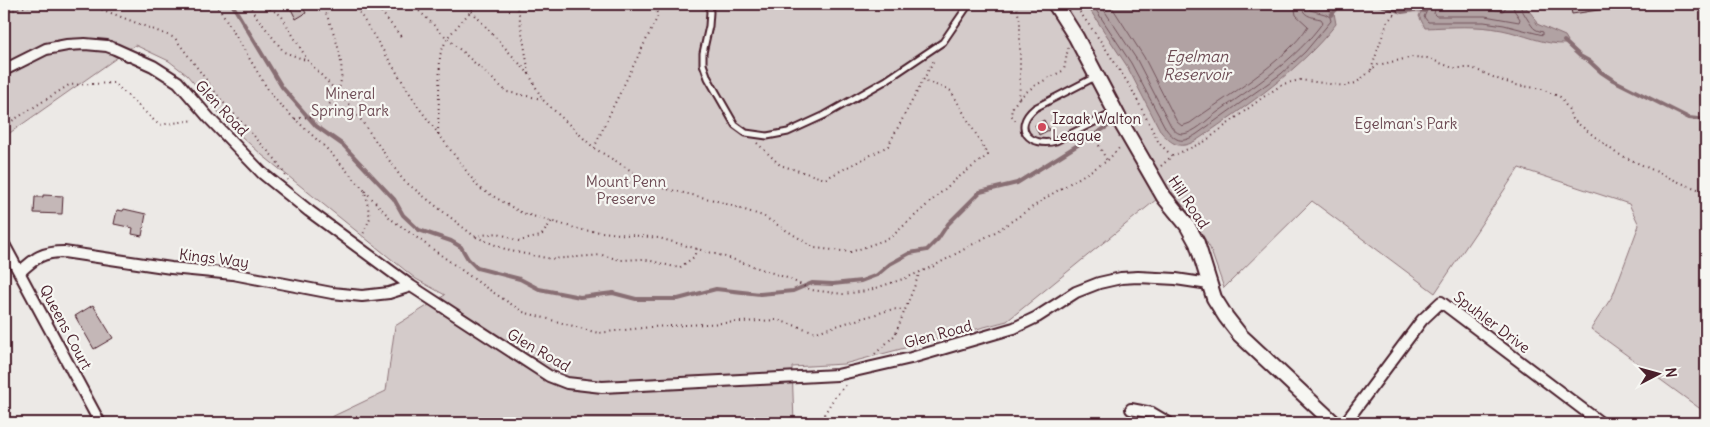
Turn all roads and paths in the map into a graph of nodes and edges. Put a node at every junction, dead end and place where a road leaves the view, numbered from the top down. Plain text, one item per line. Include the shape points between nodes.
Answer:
1 (214, 4) edge
2 (249, 4) edge
3 (261, 4) edge
4 (322, 4) edge
5 (354, 4) edge
6 (375, 4) edge
7 (412, 4) edge
8 (465, 4) edge
9 (478, 4) edge
10 (515, 4) edge
11 (654, 4) edge
12 (709, 4) edge
13 (969, 4) edge
14 (1016, 4) edge
15 (1054, 4) edge
16 (1074, 4) edge
17 (1404, 4) edge
18 (472, 11) junction
19 (1076, 36) junction
20 (447, 38) junction
21 (403, 39) dead end
22 (943, 42) junction
23 (308, 61) junction
24 (4, 70) edge
25 (1371, 70) junction
26 (529, 74) junction
27 (1098, 76) junction
28 (923, 80) junction
29 (337, 93) junction
30 (1019, 98) junction
31 (542, 99) junction
32 (1116, 112) junction
33 (209, 118) junction
34 (295, 119) junction
35 (4, 126) edge
36 (1025, 129) junction
37 (1092, 130) dead end
38 (746, 133) junction
39 (438, 134) junction
40 (1129, 137) junction
41 (594, 148) junction
42 (1172, 156) junction
43 (1107, 161) junction
44 (1153, 176) junction
45 (365, 191) junction
46 (1706, 192) edge
47 (552, 221) junction
48 (474, 236) junction
49 (4, 246) edge
50 (358, 247) junction
51 (696, 248) junction
52 (20, 272) junction
53 (920, 272) junction
54 (1209, 284) junction
55 (411, 286) junction
56 (904, 310) junction
57 (860, 370) junction
58 (1131, 409) dead end
59 (100, 423) edge
60 (819, 423) edge
61 (1169, 423) edge
62 (1334, 423) edge
63 (1345, 423) edge
64 (1601, 423) edge

1 - 34 path via 270,93
2 - 23 path via 284,52
3 - 23 path via 281,15
4 - 29 path via 337,42 341,75
5 - 39 path via 418,108
6 - 21 path
7 - 20 path
8 - 18 path
9 - 18 path
10 - 26 path via 520,14
11 - 41 path via 658,16
12 - 38 lane via 703,53 708,78 735,125
13 - 22 lane
14 - 30 path via 1020,22
15 - 19 street, Hill Road
16 - 42 path via 1130,88 1159,143
17 - 25 path via 1387,22
18 - 20 path
18 - 26 path
19 - 27 street, Hill Road
19 - 30 path via 1068,46 1064,70
20 - 31 path via 508,92
20 - 39 path via 440,55
22 - 28 path
22 - 38 lane via 885,81 825,115 788,132 767,136
23 - 29 path
24 - 33 street, Glen Road via 46,49 76,44 107,46 138,58 178,82
25 - 42 path via 1356,83 1345,86 1300,80 1283,84 1204,142
25 - 46 path via 1378,65 1413,57 1427,58 1453,68 1472,68 1500,80 1542,89 1560,97 1572,119 1616,153
26 - 31 path
27 - 32 street, Hill Road
27 - 36 lane via 1035,108 1025,120
28 - 38 path via 888,146 825,179 780,165
28 - 41 path via 950,91 988,155 890,238 851,252 815,248 763,216 658,187
29 - 34 path via 321,115
29 - 48 path via 354,110 403,180
30 - 36 path via 1011,115
31 - 41 path
32 - 36 lane via 1046,144 1033,140
32 - 40 street, Hill Road
33 - 35 path via 158,125 114,84 68,85
33 - 50 street, Glen Road via 262,173
34 - 45 path
37 - 43 path
39 - 47 path via 479,188 522,213
40 - 43 path
40 - 44 street, Hill Road
42 - 44 path
43 - 53 path via 997,231
44 - 54 street, Hill Road via 1164,197 1188,225
45 - 50 path via 370,218
45 - 56 path via 391,219 524,312 598,333 777,320 816,332 893,309
47 - 48 path via 541,236 519,241 498,233
47 - 51 path via 582,230 658,238
48 - 51 path via 510,251 552,259 602,255 620,260 643,259 679,268 694,257
49 - 52 street, Queens Court
50 - 55 street, Glen Road
51 - 53 path via 811,290 843,294 867,291
52 - 55 street, Kings Way via 34,258 50,252 64,252 233,274 362,296
52 - 59 street, Queens Court
53 - 56 path
54 - 57 street, Glen Road via 1138,277 1099,283 1076,292 1014,328
54 - 62 street, Hill Road via 1214,298 1240,335
55 - 57 street, Glen Road via 541,371 566,383 602,387 837,375
56 - 57 path via 895,335
57 - 60 path via 834,398
58 - 61 street via 1152,413
63 - 64 street, Spuhler Drive via 1422,320 1441,302

